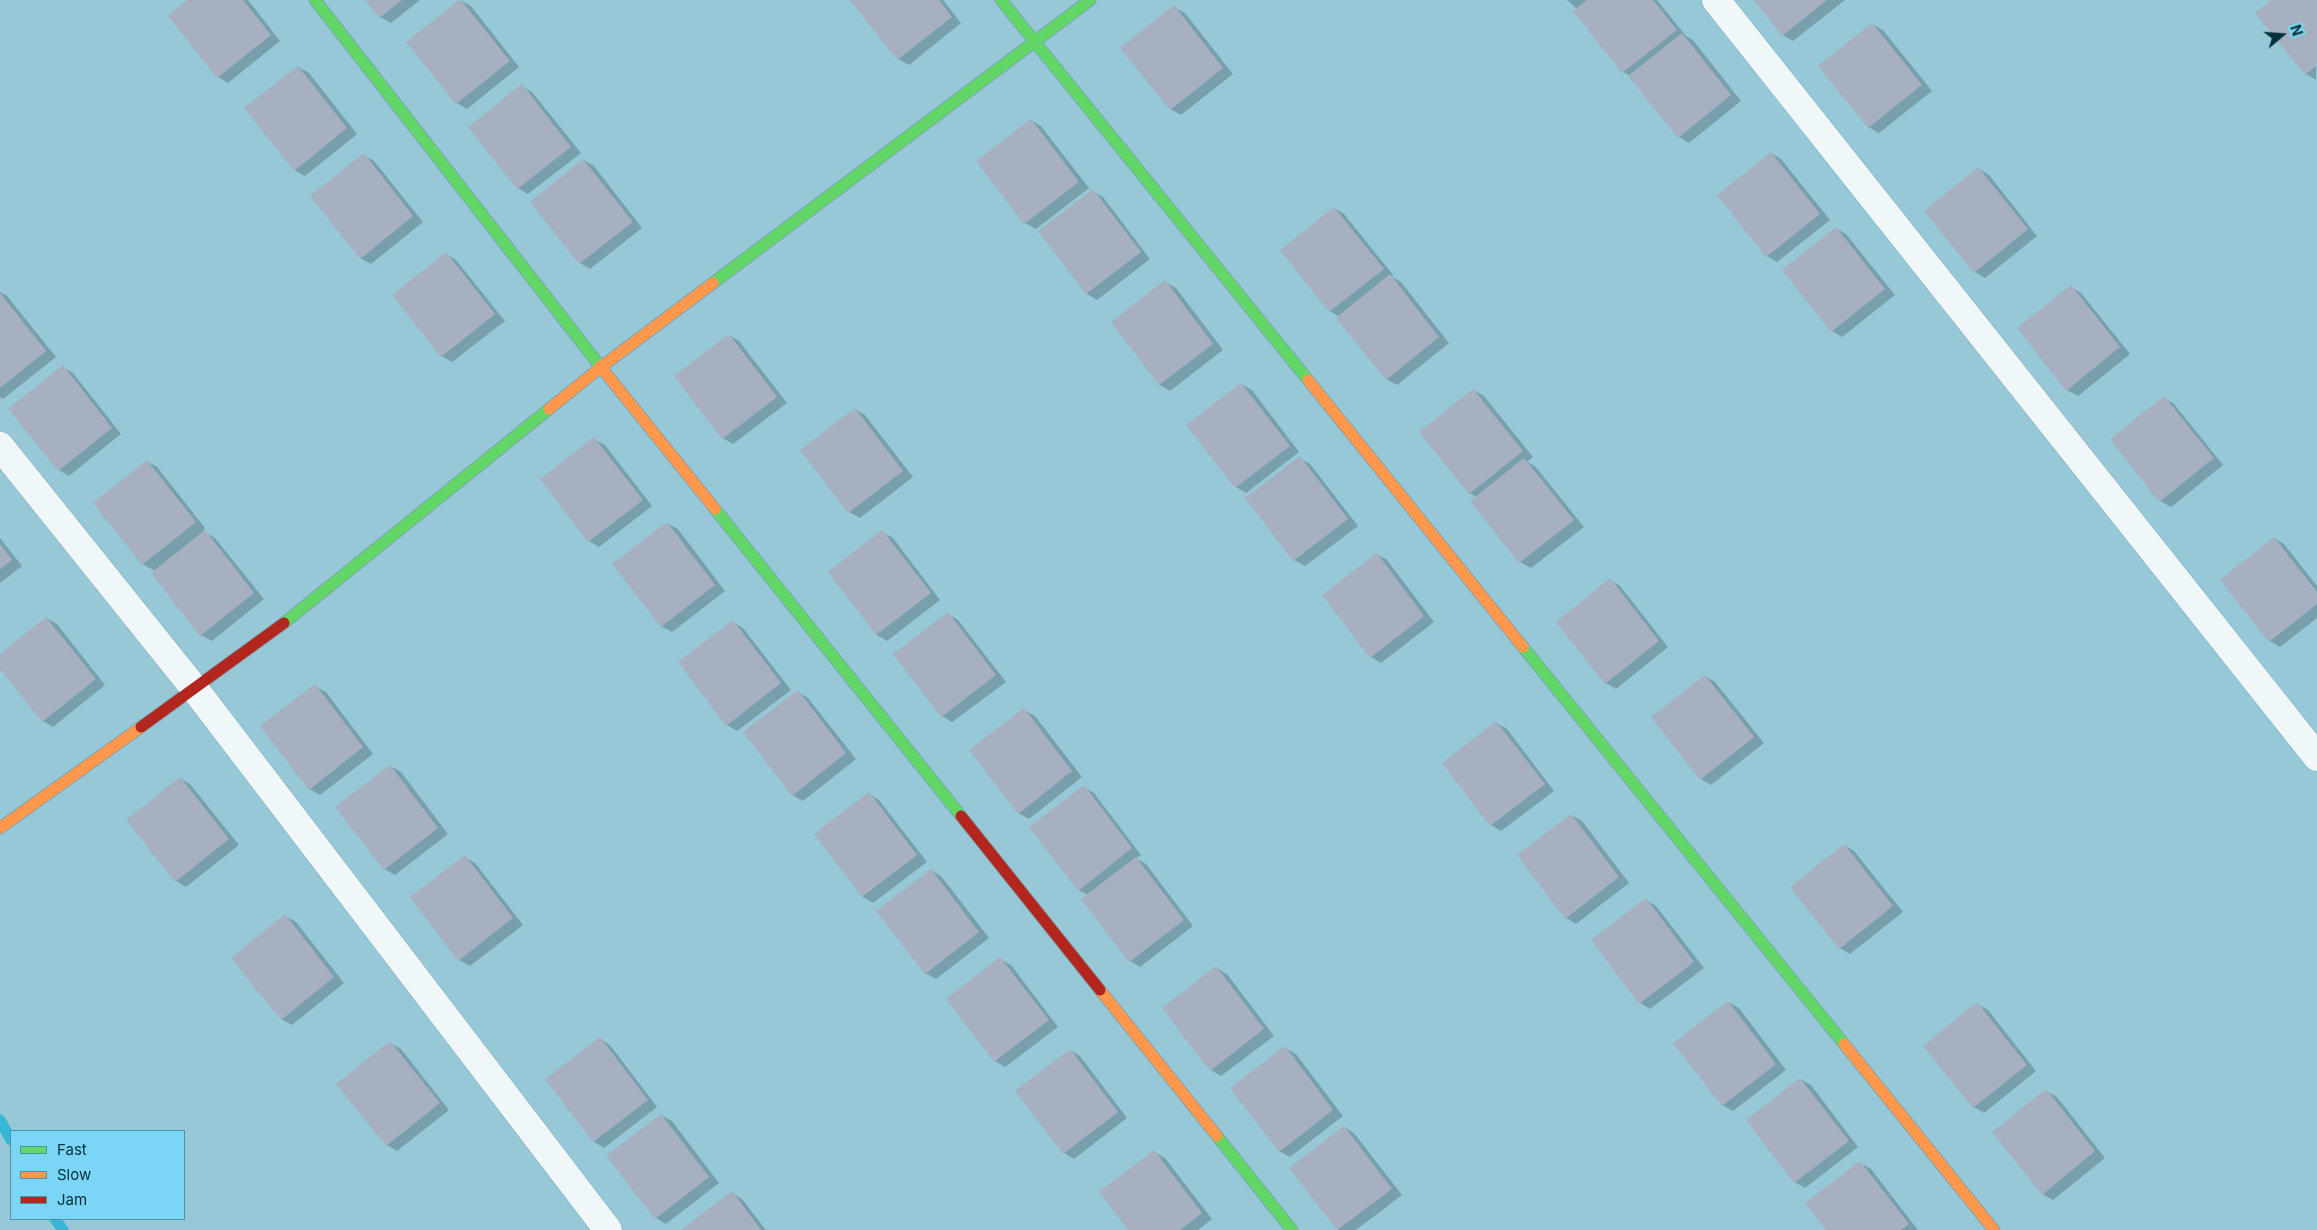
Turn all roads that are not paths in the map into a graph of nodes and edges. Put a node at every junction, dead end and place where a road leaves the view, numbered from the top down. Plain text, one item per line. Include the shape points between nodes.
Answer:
1 (316, 0) edge
2 (1001, 0) edge
3 (1090, 0) edge
4 (1716, 0) edge
5 (1035, 43) junction
6 (601, 367) junction
7 (0, 446) edge
8 (194, 688) junction
9 (2317, 757) edge
10 (0, 828) edge
11 (608, 1230) edge
12 (1292, 1230) edge
13 (1994, 1230) edge

1 - 6 street
2 - 5 street
3 - 5 street
4 - 9 street
5 - 6 street
5 - 13 street
6 - 8 street via 301,611
6 - 12 street
7 - 8 street
8 - 10 street
8 - 11 street

